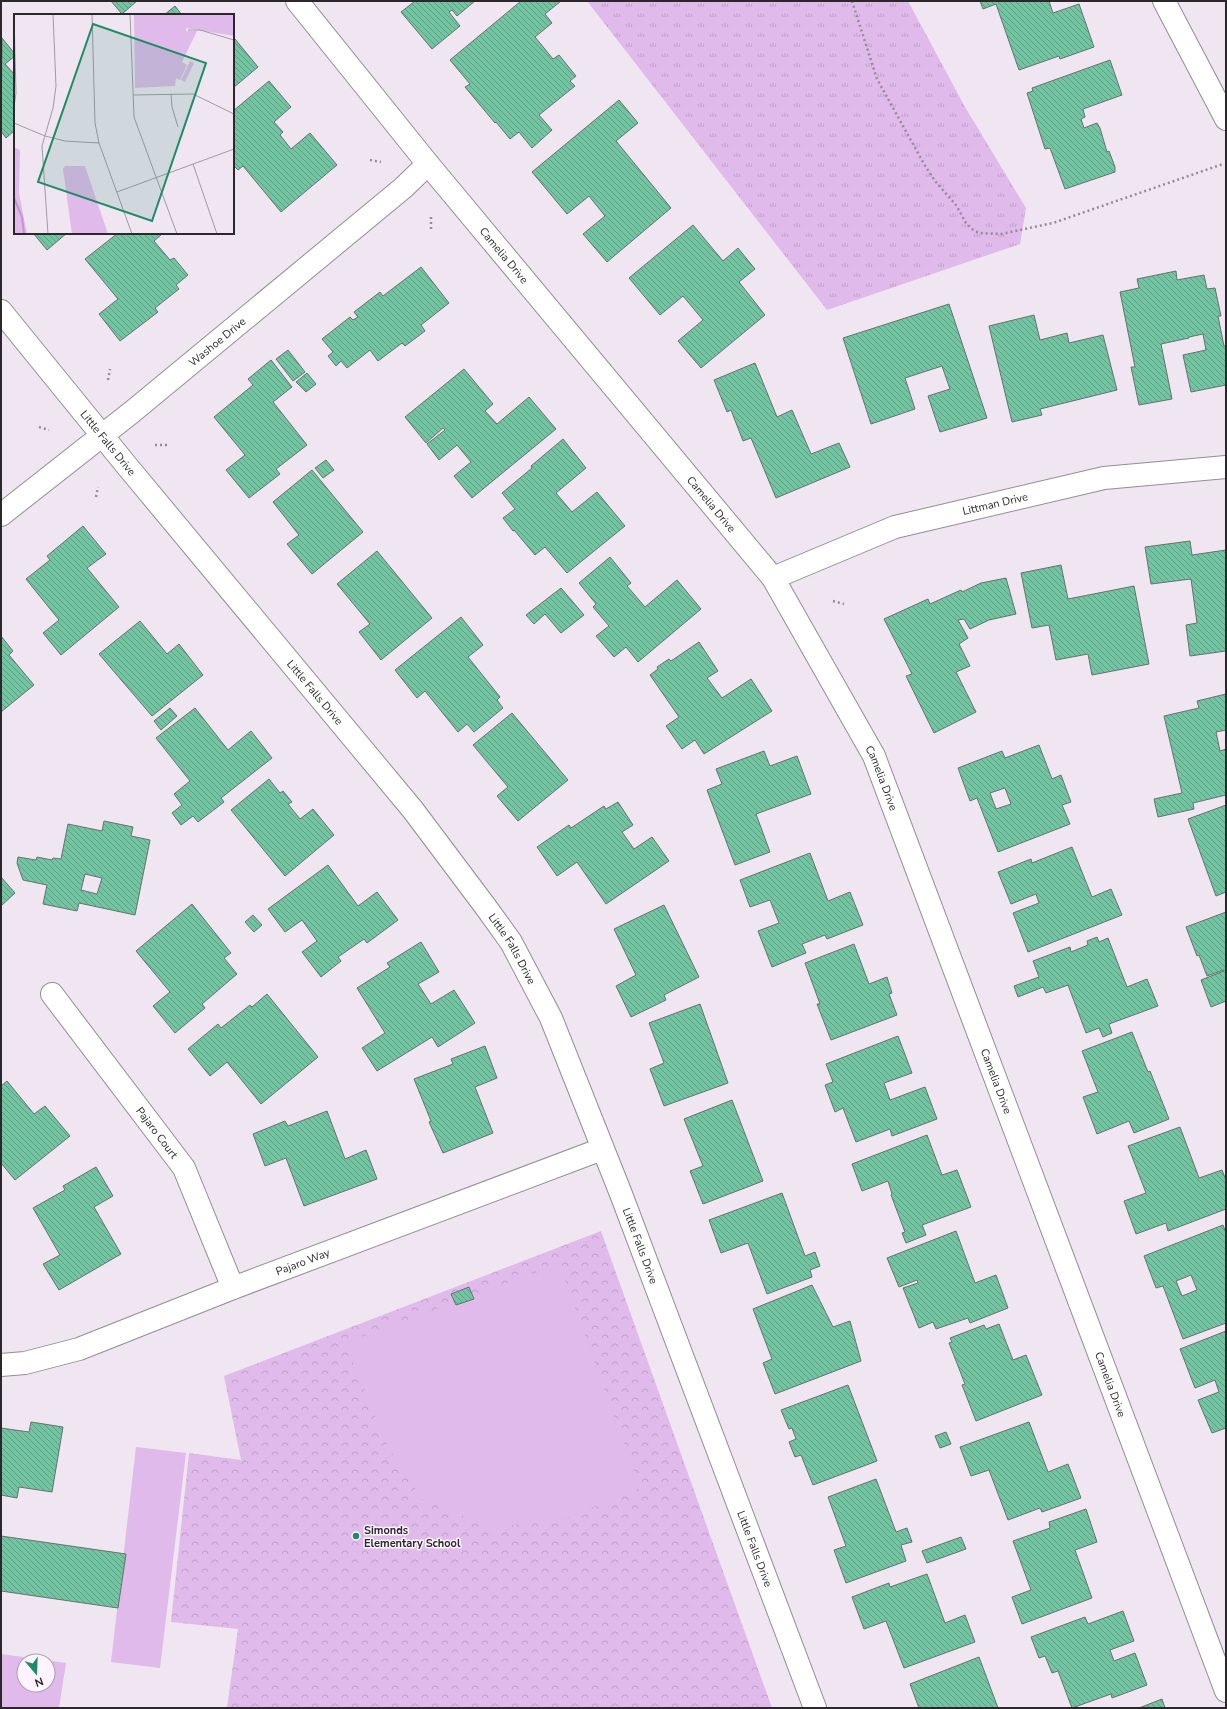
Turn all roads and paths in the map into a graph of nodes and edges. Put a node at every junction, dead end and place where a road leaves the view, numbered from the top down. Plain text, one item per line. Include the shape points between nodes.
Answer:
1 (297, 1) edge
2 (852, 1) edge
3 (1164, 1) edge
4 (1226, 119) edge
5 (370, 160) dead end
6 (381, 162) dead end
7 (428, 164) junction
8 (1223, 164) dead end
9 (432, 217) dead end
10 (430, 229) dead end
11 (1, 311) edge
12 (110, 369) dead end
13 (108, 380) dead end
14 (39, 427) dead end
15 (49, 430) dead end
16 (102, 435) junction
17 (155, 445) dead end
18 (167, 445) dead end
19 (1226, 467) edge
20 (98, 486) dead end
21 (96, 497) dead end
22 (1, 515) edge
23 (773, 578) junction
24 (833, 601) dead end
25 (844, 604) dead end
26 (52, 994) dead end
27 (602, 1149) junction
28 (233, 1288) junction
29 (1, 1365) edge
30 (1226, 1691) edge
31 (815, 1708) edge

1 - 7 street, Camelia Drive
2 - 8 path via 877,79 898,119 935,181 956,205 966,223 980,233 1001,234 1053,223
3 - 4 street
5 - 6 path
7 - 16 street, Washoe Drive via 403,188
7 - 23 street, Camelia Drive
9 - 10 path
11 - 16 street, Little Falls Drive
12 - 13 path
14 - 15 path
16 - 22 street, Washoe Drive
16 - 27 street, Little Falls Drive via 413,810 511,942 551,1018
17 - 18 path
19 - 23 street, Littman Drive via 1104,478 895,527
20 - 21 path
23 - 30 street, Camelia Drive via 874,756
24 - 25 path
26 - 28 street, Pajaro Court via 184,1168
27 - 28 street, Pajaro Way
27 - 31 street, Little Falls Drive
28 - 29 street, Pajaro Way via 79,1349 25,1363

